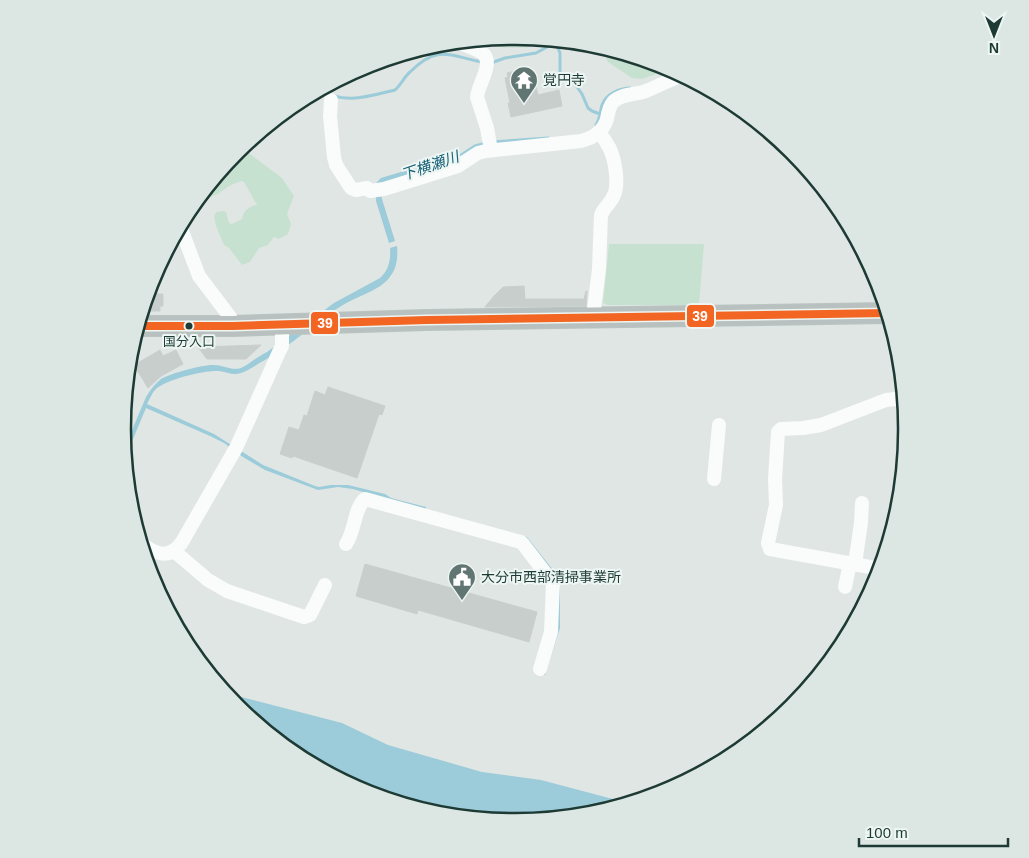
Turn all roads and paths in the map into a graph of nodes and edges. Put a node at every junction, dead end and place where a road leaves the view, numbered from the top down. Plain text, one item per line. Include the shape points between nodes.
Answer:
1 (471, 47) edge
2 (672, 79) edge
3 (332, 100) dead end
4 (599, 132) junction
5 (491, 150) junction
6 (183, 235) edge
7 (880, 314) edge
8 (593, 318) junction
9 (427, 320) junction
10 (145, 326) edge
11 (233, 326) junction
12 (282, 334) junction
13 (142, 339) edge
14 (897, 399) edge
15 (719, 425) dead end
16 (714, 479) dead end
17 (862, 503) dead end
18 (346, 544) dead end
19 (150, 550) edge
20 (174, 551) junction
21 (852, 564) junction
22 (872, 568) edge
23 (325, 585) dead end
24 (845, 587) dead end
25 (540, 669) dead end

1 - 5 street via 486,57 488,67 476,97 488,128
2 - 4 street via 616,99
3 - 5 street via 330,116 337,169 356,190 379,190 458,166
4 - 5 street via 582,141
4 - 8 street via 610,150 616,183 614,196 601,215
6 - 11 street via 199,276 230,317
7 - 8 highway
8 - 9 highway
9 - 11 highway
9 - 12 highway
10 - 11 highway
12 - 13 highway
12 - 20 street via 280,352 236,448
14 - 21 street via 886,400 827,423 780,428 778,432 776,505 768,547
15 - 16 street
17 - 21 street
18 - 25 street via 361,504 366,499 521,542 553,583 552,632
19 - 20 street via 159,553
20 - 23 street via 216,586 304,617 310,615
21 - 22 street
21 - 24 street

